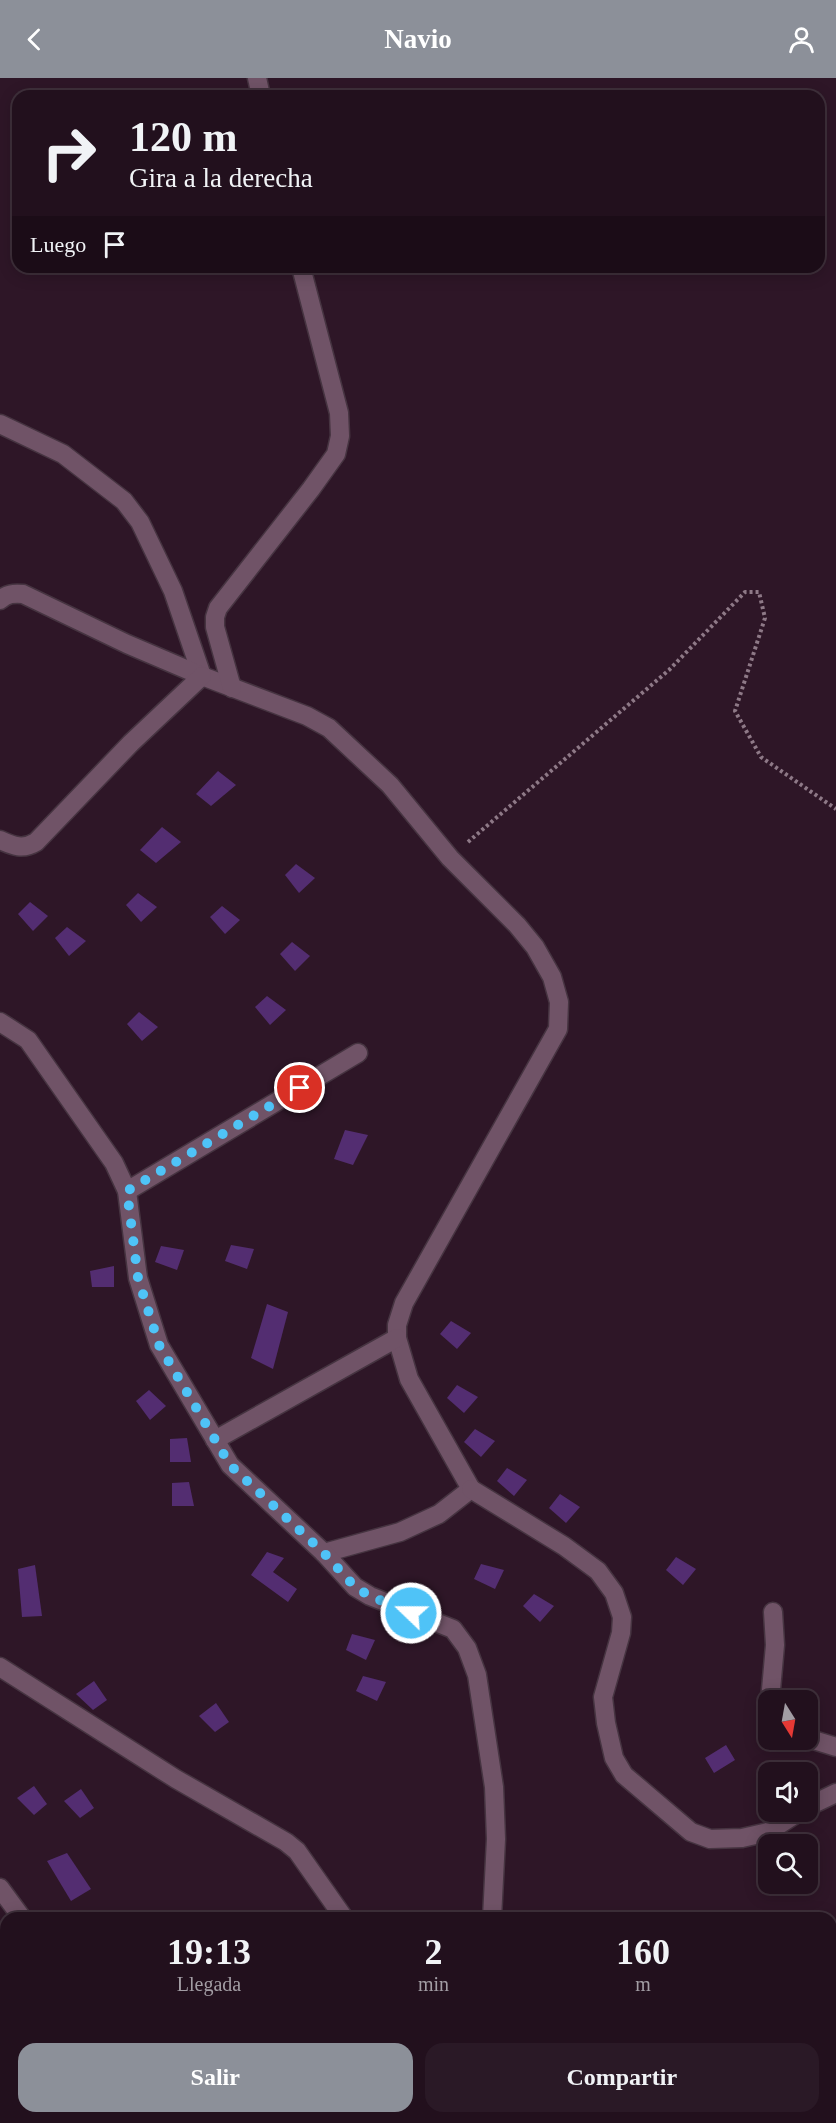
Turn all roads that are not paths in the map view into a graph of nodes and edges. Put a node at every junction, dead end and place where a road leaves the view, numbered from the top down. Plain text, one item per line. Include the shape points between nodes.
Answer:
1 (303, 273) edge
2 (0, 424) edge
3 (0, 600) edge
4 (202, 676) junction
5 (232, 688) junction
6 (0, 840) edge
7 (0, 1023) edge
8 (358, 1053) dead end
9 (127, 1191) junction
10 (397, 1338) junction
11 (215, 1440) junction
12 (471, 1489) junction
13 (324, 1553) junction
14 (773, 1612) dead end
15 (0, 1667) edge
16 (771, 1690) edge
17 (818, 1741) edge
18 (836, 1747) edge
19 (836, 1793) edge
20 (818, 1802) edge
21 (784, 1822) edge
22 (0, 1888) edge
23 (18, 1912) edge
24 (340, 1912) edge
25 (492, 1912) edge

1 - 5 street via 339,413 340,436 336,454 214,617
2 - 4 street via 63,454 124,501 140,522 173,591
3 - 4 street via 6,595 22,594
4 - 5 street
4 - 6 street via 36,842 20,847
5 - 10 street via 328,728 390,784 450,858 535,947 552,977 559,1002 558,1029 404,1303
7 - 9 street via 28,1040 114,1163
8 - 9 street
9 - 11 street via 138,1278 159,1345
10 - 11 street
10 - 12 street via 409,1379
11 - 13 street via 230,1465
12 - 13 street via 439,1514 400,1532
12 - 21 street via 564,1546 598,1571 614,1593 622,1617 621,1633 603,1697 614,1758 624,1775 691,1832 710,1839 768,1832
13 - 25 street via 355,1587 453,1629 467,1648 477,1675 494,1787
14 - 16 street
15 - 24 street via 176,1779 286,1842 297,1851
17 - 18 street
19 - 20 street
22 - 23 street

